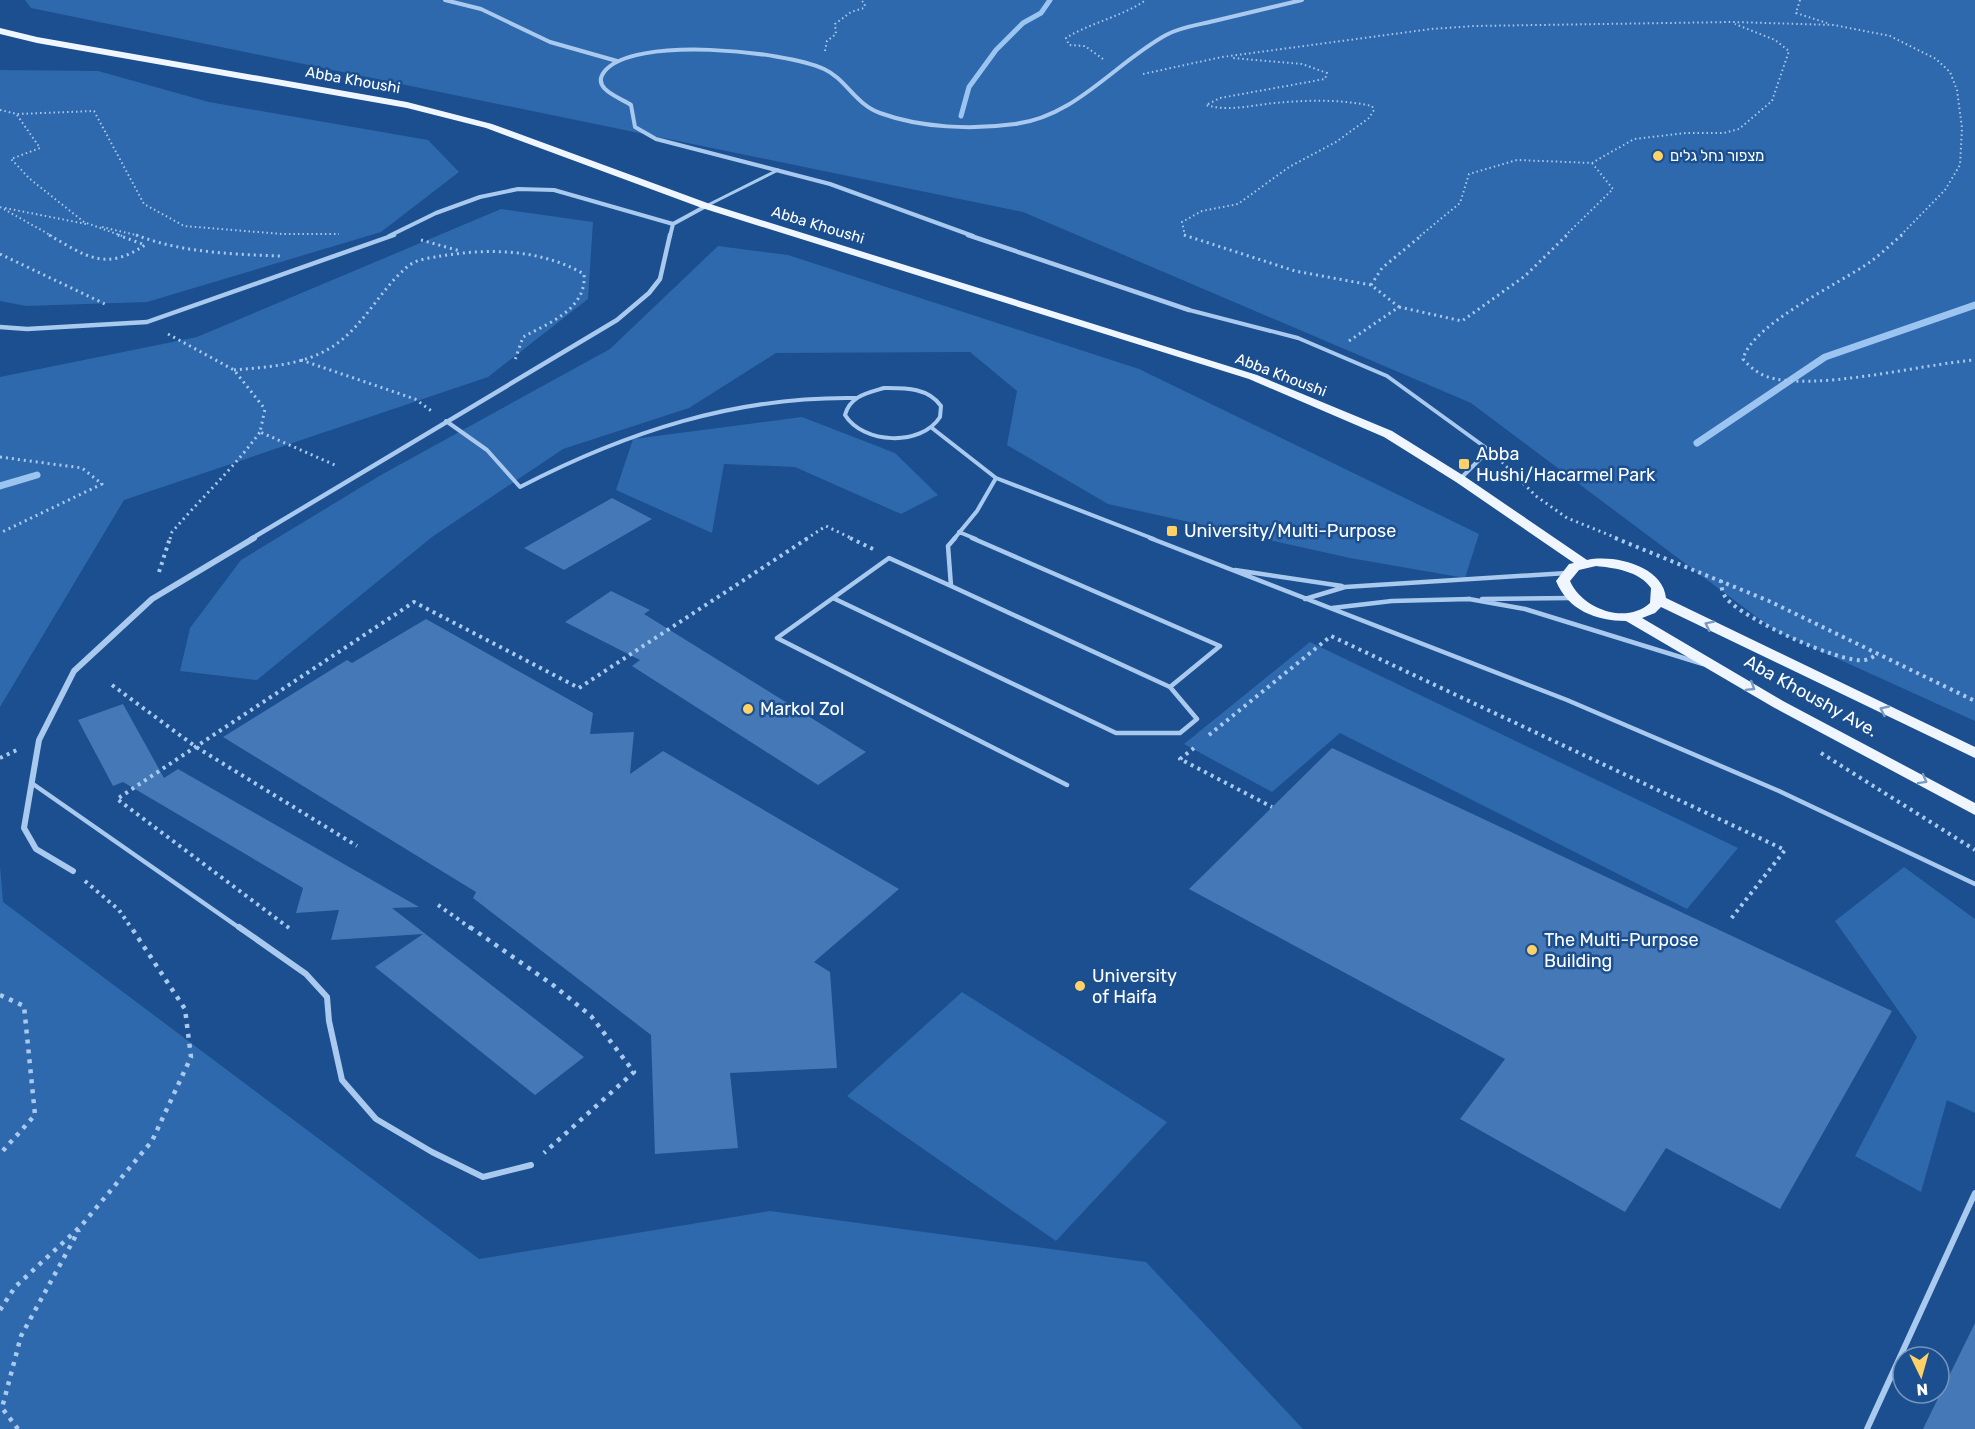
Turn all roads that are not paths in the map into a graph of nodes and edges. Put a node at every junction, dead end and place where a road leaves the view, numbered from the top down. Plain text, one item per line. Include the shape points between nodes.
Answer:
1 (445, 0) edge
2 (1302, 0) edge
3 (0, 31) edge
4 (617, 61) junction
5 (778, 170) junction
6 (706, 206) junction
7 (673, 224) junction
8 (1189, 310) joint
9 (0, 327) edge
10 (856, 398) junction
11 (446, 421) junction
12 (932, 428) junction
13 (996, 478) junction
14 (1460, 479) junction
15 (959, 532) junction
16 (1584, 564) junction
17 (1225, 568) junction
18 (1567, 573) junction
19 (951, 586) junction
20 (1345, 587) junction
21 (833, 598) junction
22 (1572, 598) junction
23 (1469, 599) junction
24 (1304, 600) junction
25 (1659, 600) junction
26 (1330, 609) junction
27 (1628, 616) junction
28 (1720, 668) junction
29 (1170, 687) junction
30 (1975, 753) edge
31 (33, 784) junction
32 (1067, 785) dead end
33 (1975, 810) edge
34 (73, 871) road end
35 (1975, 884) edge
36 (531, 1165) road end
37 (1975, 1193) edge
38 (1867, 1429) edge

1 - 4 street via 481,9 550,42
2 - 4 street via 1181,28 1033,121 956,125 878,114 861,104 834,75 811,63 765,56 683,50
3 - 6 main road, Abba Khoushi via 407,105 489,126
4 - 5 street via 603,75 601,83 604,89 631,105 633,122 643,134
5 - 6 lane
5 - 8 street via 830,184
6 - 7 street
6 - 14 main road, Abba Khoushi via 1253,377 1388,434
7 - 9 street via 554,189 518,189 480,197 436,213 396,234 147,322
7 - 11 street via 660,279 649,293 617,320
8 - 14 lane via 1298,338 1387,376 1489,450
10 - 11 lane via 779,398 701,416 566,461 520,487 497,457
10 - 12 lane via 893,388 930,395 942,411
10 - 12 lane via 844,412 846,420 862,433 891,438
11 - 31 street via 152,599 74,671 39,740
12 - 13 lane
13 - 15 lane
13 - 17 lane
14 - 16 main road, Abba Khoushi
15 - 19 lane via 948,546
15 - 29 lane via 1220,646
16 - 18 main road
16 - 25 main road via 1610,563 1636,570 1655,584
17 - 20 lane
17 - 24 lane
18 - 20 lane
18 - 22 main road via 1563,581
19 - 21 lane via 890,558
19 - 29 lane
20 - 24 lane
21 - 29 lane via 1116,733 1180,734 1197,719
21 - 32 lane via 777,638
22 - 23 lane
22 - 27 main road via 1597,612
23 - 26 lane via 1392,601
23 - 28 lane via 1525,609
24 - 26 lane
25 - 27 main road via 1648,611
30 -> 25 main road, Aba Khoushy Ave.
26 - 35 lane via 1578,705 1779,791
27 - 28 main road, Aba Khoushy Ave.
28 -> 33 main road, Aba Khoushy Ave. via 1778,704
31 - 34 street via 24,828 26,839 41,853
31 - 36 lane via 306,974 327,997 342,1080 376,1119 483,1177
37 - 38 lane

